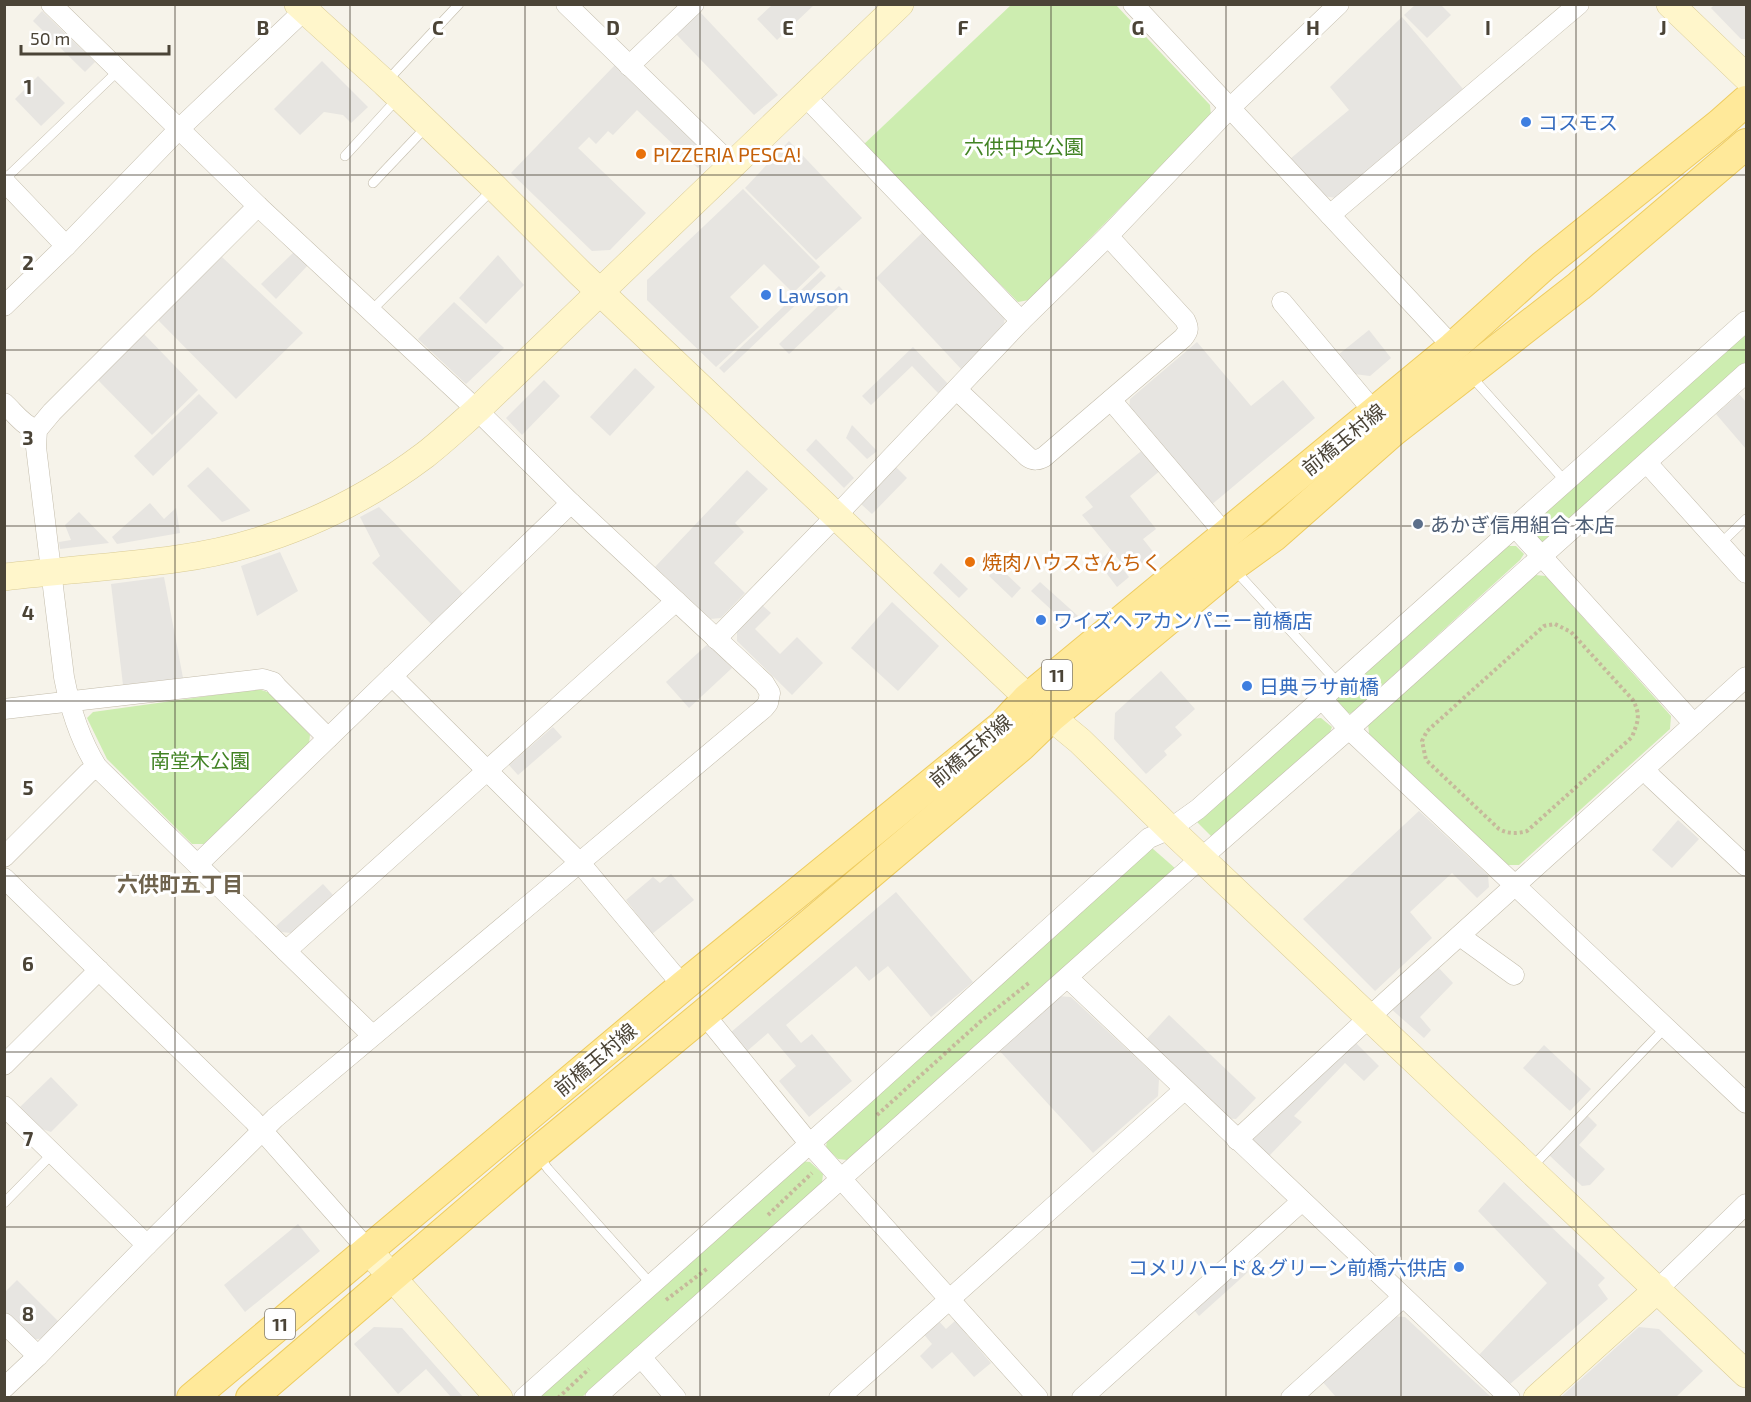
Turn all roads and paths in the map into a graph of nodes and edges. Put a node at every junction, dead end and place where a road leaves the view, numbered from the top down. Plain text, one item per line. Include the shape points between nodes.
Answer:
1 (51, 4) edge
2 (459, 4) edge
3 (566, 4) edge
4 (694, 4) edge
5 (900, 4) edge
6 (1339, 4) edge
7 (1579, 4) edge
8 (1670, 4) edge
9 (305, 7) edge
10 (1140, 7) edge
11 (629, 66) junction
12 (120, 69) junction
13 (1746, 77) edge
14 (392, 90) junction
15 (806, 96) junction
16 (1746, 100) edge
17 (1229, 109) junction
18 (429, 124) junction
19 (179, 129) junction
20 (1746, 144) edge
21 (345, 156) dead end
22 (732, 165) junction
23 (4, 181) edge
24 (373, 183) dead end
25 (495, 188) junction
26 (258, 206) junction
27 (1330, 215) junction
28 (1108, 236) junction
29 (66, 246) junction
30 (600, 292) junction
31 (1282, 302) dead end
32 (4, 306) edge
33 (371, 311) junction
34 (1021, 321) junction
35 (1746, 321) edge
36 (1460, 360) junction
37 (1746, 373) edge
38 (957, 390) junction
39 (1111, 400) junction
40 (4, 403) edge
41 (477, 410) junction
42 (1375, 413) junction
43 (37, 430) junction
44 (1647, 463) junction
45 (1565, 481) junction
46 (571, 503) junction
47 (836, 516) junction
48 (1746, 519) edge
49 (1515, 527) junction
50 (1225, 534) junction
51 (1720, 544) junction
52 (1541, 556) junction
53 (1232, 567) junction
54 (51, 571) junction
55 (1746, 573) edge
56 (4, 577) edge
57 (676, 601) junction
58 (716, 639) junction
59 (392, 676) junction
60 (1746, 677) edge
61 (1339, 684) junction
62 (1028, 698) junction
63 (1322, 699) junction
64 (69, 701) junction
65 (4, 709) edge
66 (1051, 717) junction
67 (1694, 724) junction
68 (1349, 729) junction
69 (328, 738) junction
70 (97, 767) junction
71 (1645, 769) junction
72 (487, 770) junction
73 (1170, 829) junction
74 (1499, 829) joint
75 (4, 857) edge
76 (1202, 859) junction
77 (580, 863) junction
78 (198, 864) junction
79 (1746, 866) edge
80 (4, 878) edge
81 (1515, 886) junction
82 (1460, 936) junction
83 (286, 951) junction
84 (99, 970) junction
85 (1003, 970) junction
86 (1038, 975) dead end
87 (1514, 975) dead end
88 (1068, 978) junction
89 (683, 986) junction
90 (1019, 990) junction
91 (1035, 1006) junction
92 (704, 1014) junction
93 (1370, 1017) junction
94 (1666, 1027) junction
95 (372, 1035) junction
96 (4, 1065) edge
97 (1184, 1090) junction
98 (861, 1098) junction
99 (1746, 1103) edge
100 (4, 1106) edge
101 (262, 1130) junction
102 (1237, 1140) junction
103 (810, 1143) junction
104 (53, 1153) junction
105 (536, 1153) junction
106 (825, 1160) junction
107 (1530, 1169) junction
108 (842, 1179) junction
109 (1302, 1201) junction
110 (4, 1203) edge
111 (1746, 1204) edge
112 (760, 1223) dead end
113 (147, 1245) junction
114 (367, 1249) junction
115 (716, 1262) dead end
116 (391, 1277) junction
117 (651, 1284) junction
118 (1658, 1289) junction
119 (1403, 1298) junction
120 (950, 1299) junction
121 (663, 1302) dead end
122 (4, 1323) edge
123 (38, 1356) junction
124 (641, 1357) junction
125 (592, 1366) dead end
126 (1746, 1374) edge
127 (4, 1388) edge
128 (192, 1398) edge
129 (251, 1398) edge
130 (499, 1398) edge
131 (524, 1398) edge
132 (558, 1398) edge
133 (595, 1398) edge
134 (676, 1398) edge
135 (839, 1398) edge
136 (1038, 1398) edge
137 (1082, 1398) edge
138 (1292, 1398) edge
139 (1510, 1398) edge
140 (1537, 1398) edge

1 - 12 street
2 - 14 lane
3 - 11 street
4 - 11 street
5 - 15 street
6 - 17 street
7 - 27 street
8 - 13 street
9 - 14 street
9 - 19 street
10 - 17 street
11 - 22 street
12 - 19 street
12 - 23 lane
14 - 18 street
14 - 21 lane
15 - 22 street
15 - 34 street
16 - 36 main road, 前橋玉村線 / 11 via 1543,266
17 - 27 street
17 - 28 street
18 - 24 lane
18 - 25 street
19 - 26 street
19 - 29 street
20 - 36 main road, 前橋玉村線 / 11 via 1579,286
22 - 30 street
23 - 29 street
25 - 30 street
25 - 33 lane
26 - 33 street
26 - 43 street
27 - 36 street
28 - 34 street
28 - 39 street via 1188,327 1183,338
29 - 32 street
30 - 41 street
30 - 47 street
31 - 42 street
33 - 41 street
34 - 38 street
35 - 45 street
36 - 42 main road, 前橋玉村線 / 11
36 - 45 lane
36 - 53 main road, 前橋玉村線 / 11 via 1392,432 1274,536
37 - 44 street
38 - 39 street via 1033,460 1044,457
38 - 47 street
39 - 50 street
40 - 43 street
41 - 46 street
41 - 54 street via 426,454 380,486 296,529 222,551 177,559
42 - 50 main road, 前橋玉村線 / 11
43 - 54 street
44 - 51 street
44 - 52 street
45 - 49 street
46 - 57 street
46 - 59 street
47 - 58 street
47 - 62 street
48 - 51 lane
49 - 52 street
49 - 61 street
50 - 62 main road, 前橋玉村線 / 11
51 - 55 street
52 - 67 street
52 - 68 street
53 - 61 lane
53 - 66 main road, 前橋玉村線 / 11
54 - 56 street
54 - 64 street
57 - 58 street
57 - 72 street
58 - 77 street via 764,683 770,693 768,703
59 - 69 street
59 - 72 street
60 - 67 street
61 - 63 street
62 - 66 street
62 - 89 main road, 前橋玉村線 / 11 via 1002,726
63 - 68 street
63 - 73 street
64 - 65 street
64 - 69 street via 263,679 277,687
64 - 70 street
66 - 73 street
66 - 92 main road, 前橋玉村線 / 11
67 - 71 street
68 - 76 street
68 - 81 street
69 - 78 street
70 - 75 street
70 - 78 street
71 - 79 street
71 - 81 street
72 - 77 street
72 - 83 street
73 - 76 street
73 - 85 street via 1149,838
74 - 74 path via 1426,760 1422,741 1427,731 1544,626 1555,624 1571,632 1633,700 1638,722 1632,737 1527,831
76 - 88 street
76 - 93 street
77 - 89 street
77 - 95 street
78 - 83 street
80 - 84 street
81 - 82 street
81 - 94 street
82 - 87 street
82 - 93 street
83 - 95 street
84 - 96 street
84 - 101 street
85 - 90 path
85 - 98 street
86 - 90 path
88 - 91 street
88 - 97 street
89 - 114 main road, 前橋玉村線 / 11
90 - 91 path
90 - 98 path via 877,1115
91 - 108 street
92 - 103 street
92 - 105 main road, 前橋玉村線 / 11
93 - 102 street
93 - 107 street
94 - 99 street
94 - 107 lane
95 - 101 street
97 - 102 street
97 - 120 street
98 - 103 street
100 - 104 street
101 - 113 street
101 - 114 street
102 - 109 street
103 - 106 street
103 - 117 street
104 - 110 lane
104 - 113 street
105 - 116 main road, 前橋玉村線 / 11
105 - 117 lane
106 - 108 street
106 - 112 path
107 - 118 street
108 - 120 street
108 - 124 street
109 - 119 street
109 - 137 street
111 - 118 street
113 - 123 street
114 - 116 street
114 - 128 main road, 前橋玉村線 / 11
115 - 121 path
116 - 129 main road, 前橋玉村線 / 11
116 - 130 street
117 - 131 street
118 - 126 street
118 - 140 street
119 - 138 street
119 - 139 street
120 - 135 street
120 - 136 street
122 - 123 street
123 - 127 street
124 - 133 street
124 - 134 street
125 - 132 path

